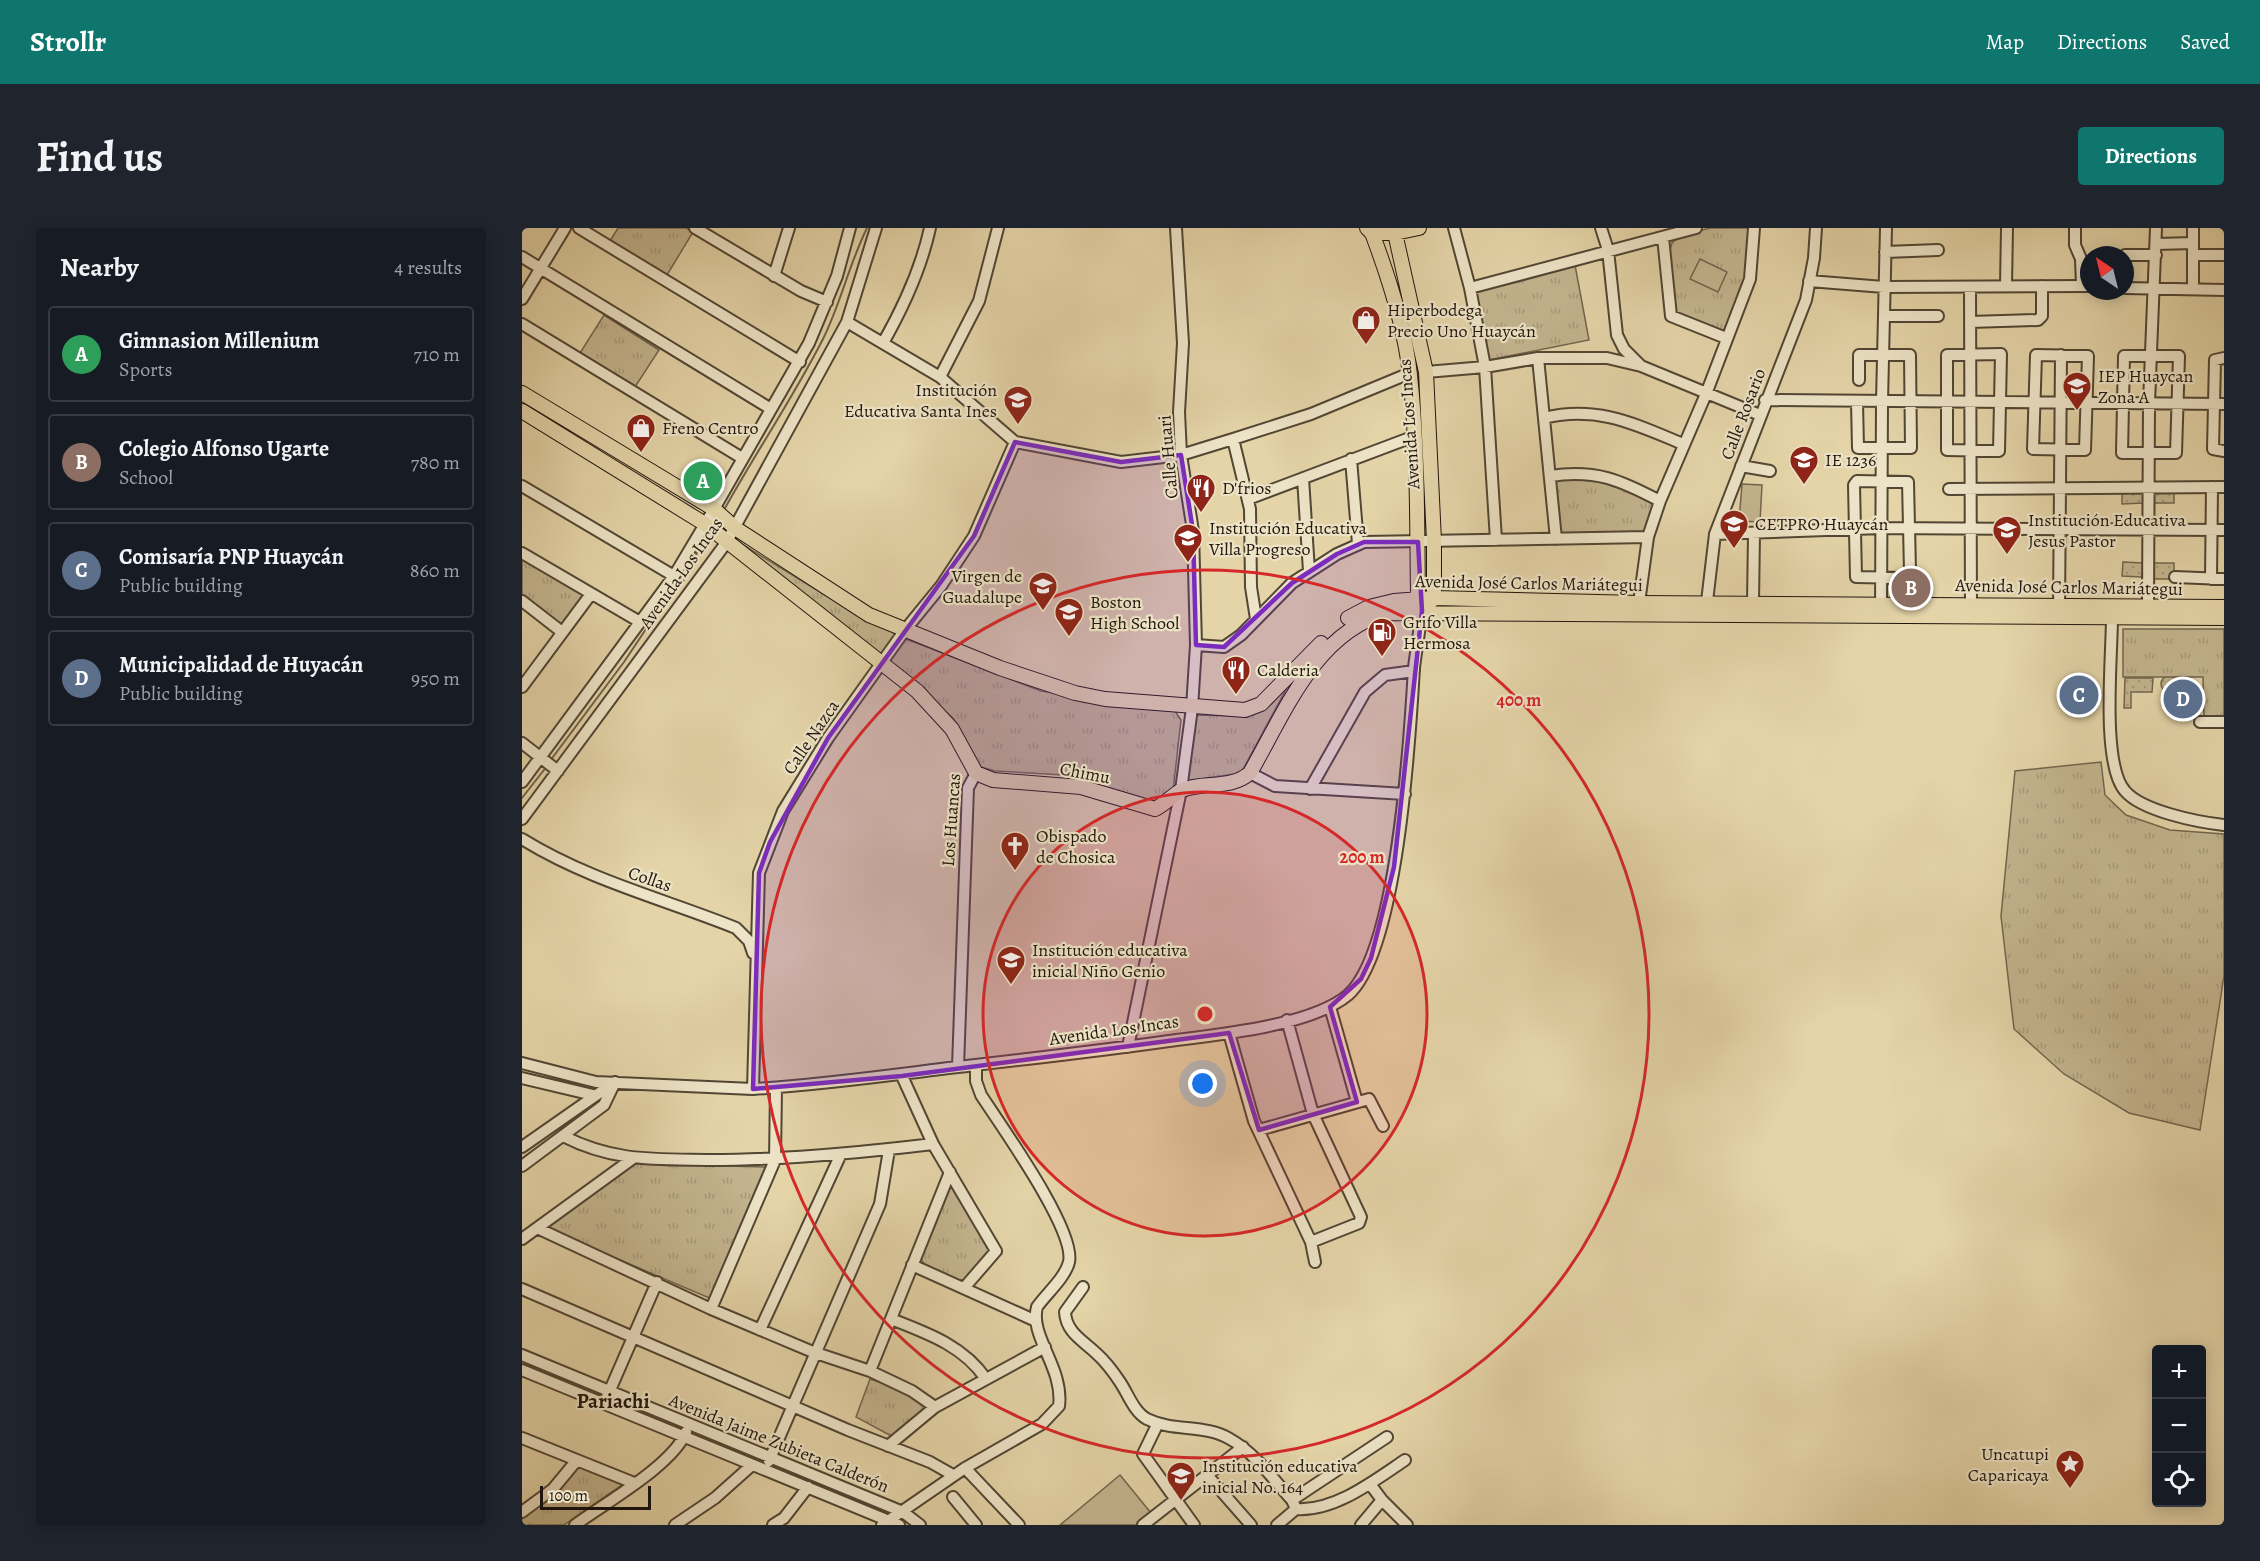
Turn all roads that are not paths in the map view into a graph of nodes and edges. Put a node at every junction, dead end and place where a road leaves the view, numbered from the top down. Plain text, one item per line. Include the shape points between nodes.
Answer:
1 (565, 228) edge
2 (579, 228) edge
3 (695, 228) edge
4 (789, 228) edge
5 (850, 228) edge
6 (876, 228) edge
7 (930, 228) edge
8 (998, 228) edge
9 (1176, 228) edge
10 (1419, 228) edge
11 (1455, 228) edge
12 (1601, 228) edge
13 (1696, 228) edge
14 (1754, 228) edge
15 (1816, 228) edge
16 (1886, 228) edge
17 (2007, 228) edge
18 (2075, 228) edge
19 (2156, 228) edge
20 (2193, 228) edge
21 (1371, 230) edge
22 (1392, 230) edge
23 (1663, 237) junction
24 (2156, 243) junction
25 (2193, 243) junction
26 (1608, 250) junction
27 (1938, 250) dead end
28 (2080, 250) edge
29 (1885, 252) junction
30 (2134, 255) edge
31 (2156, 255) junction
32 (2193, 255) junction
33 (2224, 255) edge
34 (522, 257) edge
35 (541, 268) junction
36 (774, 276) junction
37 (1809, 281) junction
38 (2006, 286) junction
39 (2042, 286) junction
40 (2080, 286) edge
41 (1884, 287) junction
42 (1970, 287) junction
43 (1470, 288) junction
44 (2134, 288) edge
45 (2155, 289) junction
46 (2193, 289) junction
47 (2224, 290) edge
48 (522, 299) edge
49 (827, 302) junction
50 (1884, 316) junction
51 (1938, 316) dead end
52 (847, 322) junction
53 (1970, 322) junction
54 (522, 324) edge
55 (1726, 338) junction
56 (884, 343) junction
57 (1883, 355) junction
58 (1971, 355) junction
59 (2061, 355) junction
60 (2150, 356) junction
61 (1538, 358) junction
62 (2224, 358) edge
63 (800, 362) junction
64 (1641, 366) junction
65 (1485, 367) junction
66 (1426, 372) junction
67 (1410, 373) junction
68 (940, 377) junction
69 (1859, 380) dead end
70 (522, 393) edge
71 (1706, 394) junction
72 (1765, 400) junction
73 (1857, 402) junction
74 (1881, 402) junction
75 (1910, 402) junction
76 (1947, 402) junction
77 (1972, 402) junction
78 (2061, 402) junction
79 (2000, 403) junction
80 (2033, 403) junction
81 (2087, 403) junction
82 (2122, 403) junction
83 (2149, 403) junction
84 (2178, 404) junction
85 (2219, 405) edge
86 (771, 409) junction
87 (522, 411) edge
88 (1760, 415) junction
89 (1544, 418) junction
90 (1415, 436) junction
91 (1233, 439) junction
92 (1015, 442) junction
93 (1683, 444) junction
94 (1882, 448) junction
95 (2060, 450) junction
96 (1971, 451) junction
97 (2224, 451) edge
98 (2149, 453) junction
99 (1181, 455) junction
100 (742, 458) junction
101 (1351, 459) junction
102 (1741, 466) junction
103 (1770, 471) dead end
104 (1550, 476) junction
105 (1303, 478) junction
106 (1882, 481) junction
107 (522, 486) edge
108 (2149, 487) junction
109 (2212, 487) junction
110 (2224, 487) edge
111 (2060, 488) junction
112 (1949, 489) dead end
113 (1971, 489) junction
114 (1248, 499) junction
115 (1659, 501) junction
116 (714, 510) junction
117 (705, 524) junction
118 (735, 528) junction
119 (1882, 528) junction
120 (1909, 528) junction
121 (1971, 528) junction
122 (1857, 529) junction
123 (2060, 529) junction
124 (2149, 530) junction
125 (2211, 530) junction
126 (2224, 530) edge
127 (1715, 534) junction
128 (1754, 534) junction
129 (1648, 537) junction
130 (1556, 538) junction
131 (1496, 540) junction
132 (1434, 541) junction
133 (1418, 542) junction
134 (726, 543) junction
135 (1358, 544) junction
136 (522, 553) edge
137 (1309, 571) junction
138 (674, 576) junction
139 (2175, 577) dead end
140 (1881, 578) junction
141 (2211, 579) junction
142 (2224, 579) edge
143 (591, 594) junction
144 (1434, 598) junction
145 (522, 601) edge
146 (1753, 602) junction
147 (1639, 603) junction
148 (1420, 605) junction
149 (2148, 606) junction
150 (1706, 607) junction
151 (2224, 607) edge
152 (1881, 610) junction
153 (1971, 610) junction
154 (2059, 611) junction
155 (2114, 611) junction
156 (2224, 618) edge
157 (1256, 619) junction
158 (640, 622) junction
159 (905, 630) junction
160 (562, 632) junction
161 (1196, 645) junction
162 (883, 664) junction
163 (1414, 671) junction
164 (526, 672) edge
165 (522, 687) edge
166 (1192, 708) junction
167 (2200, 722) dead end
168 (2224, 722) edge
169 (522, 742) edge
170 (541, 757) junction
171 (558, 771) junction
172 (976, 773) junction
173 (1250, 773) junction
174 (522, 782) edge
175 (1310, 789) junction
176 (1181, 790) junction
177 (1405, 794) junction
178 (522, 819) edge
179 (2224, 825) edge
180 (522, 839) edge
181 (756, 959) junction
182 (1330, 1006) junction
183 (1287, 1020) junction
184 (1229, 1033) junction
185 (1128, 1047) junction
186 (522, 1063) edge
187 (976, 1066) junction
188 (958, 1067) junction
189 (902, 1076) junction
190 (522, 1078) edge
191 (615, 1082) junction
192 (776, 1088) junction
193 (753, 1089) junction
194 (593, 1095) junction
195 (1357, 1102) junction
196 (1313, 1114) junction
197 (1383, 1126) dead end
198 (1259, 1130) junction
199 (562, 1136) junction
200 (933, 1144) junction
201 (522, 1147) edge
202 (889, 1150) junction
203 (840, 1156) junction
204 (632, 1159) junction
205 (775, 1160) junction
206 (522, 1166) edge
207 (950, 1172) junction
208 (537, 1228) junction
209 (522, 1239) edge
210 (1311, 1242) junction
211 (1316, 1262) dead end
212 (912, 1265) junction
213 (657, 1282) junction
214 (1083, 1287) dead end
215 (964, 1288) junction
216 (522, 1289) edge
217 (711, 1309) junction
218 (891, 1319) junction
219 (1036, 1322) junction
220 (760, 1330) junction
221 (634, 1338) junction
222 (1045, 1347) junction
223 (813, 1352) junction
224 (522, 1355) edge
225 (522, 1370) edge
226 (870, 1371) junction
227 (986, 1379) junction
228 (610, 1392) junction
229 (604, 1404) junction
230 (792, 1406) junction
231 (935, 1407) junction
232 (1158, 1423) junction
233 (689, 1424) junction
234 (684, 1436) junction
235 (1387, 1437) dead end
236 (522, 1438) edge
237 (888, 1446) junction
238 (1244, 1447) junction
239 (771, 1457) junction
240 (577, 1460) junction
241 (1405, 1460) dead end
242 (752, 1465) junction
243 (965, 1468) junction
244 (764, 1470) junction
245 (953, 1475) junction
246 (1208, 1476) junction
247 (634, 1482) junction
248 (1370, 1484) junction
249 (808, 1487) junction
250 (953, 1497) dead end
251 (1174, 1500) junction
252 (1382, 1500) junction
253 (1294, 1504) junction
254 (522, 1512) edge
255 (903, 1512) junction
256 (890, 1524) edge
257 (575, 1525) edge
258 (675, 1525) edge
259 (773, 1525) edge
260 (920, 1525) edge
261 (976, 1525) edge
262 (1019, 1525) edge
263 (1143, 1525) edge
264 (1194, 1525) edge
265 (1251, 1525) edge
266 (1277, 1525) edge
267 (1361, 1525) edge
268 (1407, 1525) edge

1 - 35 street
2 - 63 street
3 - 36 street
4 - 36 street
5 - 49 street
6 - 52 street, Avenida Los Incas
7 - 56 street via 923,259
8 - 68 street via 979,301
9 - 99 street, Calle Huari via 1183,343
10 - 22 main road
11 - 43 street
12 - 26 street
13 - 23 street
14 - 55 street via 1750,279
15 - 37 street, Calle Rosario
16 - 29 street
17 - 38 street
18 - 28 street via 2075,245
19 - 24 street
20 - 25 street
21 - 22 main road
21 - 67 main road, Avenida Los Incas via 1384,266
22 - 66 main road, Avenida Los Incas
23 - 26 street
23 - 55 street via 1671,316
24 - 25 street
24 - 31 street
25 - 32 street
26 - 43 street
26 - 64 street via 1617,335 1624,349
27 - 29 street
29 - 41 street
30 - 31 street
31 - 45 street
32 - 33 street
32 - 46 street
34 - 35 street
35 - 48 street
35 - 86 street
36 - 49 street
37 - 41 street
37 - 72 street, Calle Rosario via 1806,300
38 - 39 street
38 - 42 street
39 - 40 street
39 - 53 street via 2042,316 2038,320
41 - 42 street
41 - 50 street
42 - 53 street
43 - 65 street
44 - 45 street
45 - 46 street
45 - 60 street
46 - 47 street
49 - 63 street
50 - 51 street
50 - 57 street
52 - 56 street
52 - 118 street, Avenida Los Incas
53 - 58 street
54 - 100 street
55 - 71 street
56 - 68 street
57 - 69 street via 1859,355
57 - 74 street
57 - 75 street via 1910,356
58 - 76 street via 1947,355
58 - 77 street
58 - 79 street via 2001,354
59 - 78 street
59 - 80 street via 2036,355
59 - 81 street via 2088,356
60 - 82 street via 2124,356
60 - 83 street
60 - 84 street via 2179,356
61 - 64 street via 1607,358
61 - 65 street
61 - 89 street
62 - 85 street via 2215,360
63 - 86 street
64 - 71 street
65 - 66 street
65 - 131 street
66 - 132 main road, Avenida Los Incas
67 - 90 main road, Avenida Los Incas
67 - 91 street via 1311,414
68 - 92 street
70 - 116 main road, Avenida José Carlos Mariátegui
71 - 88 street
71 - 93 street
72 - 73 street
72 - 88 street, Calle Rosario
73 - 74 street
73 - 94 street via 1858,448
74 - 75 street
74 - 94 street
75 - 76 street
75 - 94 street via 1911,448
76 - 77 street
76 - 96 street via 1947,450
77 - 79 street
77 - 96 street
78 - 80 street
78 - 81 street
78 - 95 street
79 - 80 street
79 - 96 street via 1999,451
80 - 95 street via 2033,449
81 - 82 street
81 - 95 street via 2085,450
82 - 83 street
82 - 98 street via 2122,453
83 - 84 street
83 - 98 street
84 - 85 street
84 - 98 street via 2176,453
85 - 97 street via 2213,449
86 - 100 street
87 - 117 main road
88 - 102 street, Calle Rosario
89 - 93 street via 1593,412
89 - 104 street
90 - 101 street
90 - 133 main road, Avenida Los Incas
91 - 99 street
91 - 114 street
92 - 99 street via 1120,462
92 - 159 street, Calle Nazca via 974,536
93 - 115 street
94 - 106 street
95 - 111 street
96 - 113 street
98 - 108 street
99 - 161 street, Calle Huari via 1193,531
100 - 116 street
101 - 105 street
101 - 135 street
102 - 103 street
102 - 127 street, Calle Rosario
104 - 115 street via 1589,472
104 - 130 street
105 - 114 street
105 - 137 street
106 - 119 street
106 - 120 street via 1908,482
106 - 122 street via 1855,482
107 - 138 street
108 - 109 street
108 - 111 street
108 - 124 street
109 - 110 street
109 - 125 street
111 - 113 street
111 - 123 street
112 - 113 street
113 - 121 street
114 - 157 street
115 - 129 street
116 - 117 street
116 - 118 main road, Avenida José Carlos Mariátegui
117 - 134 main road
117 - 138 street
118 - 134 street, Avenida Los Incas
118 - 159 main road, Avenida José Carlos Mariátegui via 869,615
119 - 120 street
119 - 122 street
119 - 140 street
120 - 121 street
120 - 140 street via 1909,574 1905,578
121 - 123 street
121 - 153 street
122 - 128 street
122 - 140 street via 1856,577
123 - 124 street
123 - 154 street
124 - 125 street
124 - 149 street
125 - 126 street
125 - 141 street
127 - 128 street
127 - 150 street, Calle Rosario
128 - 146 street
129 - 130 street
129 - 147 street
130 - 131 street
131 - 132 street
132 - 133 street
132 - 144 main road, Avenida Los Incas
133 - 135 street
133 - 148 main road, Avenida Los Incas
134 - 162 main road, Los Huancas
134 - 171 street, Avenida Los Incas
135 - 137 street
136 - 143 street
137 - 157 street
138 - 158 street
139 - 141 street
140 - 152 street
141 - 142 street
143 - 158 street
143 - 160 street
144 - 147 main road, Avenida José Carlos Mariátegui
144 - 148 main road, Avenida José Carlos Mariátegui
145 - 160 street
146 - 150 main road, Avenida José Carlos Mariátegui
146 - 152 main road, Avenida José Carlos Mariátegui
147 - 150 main road, Avenida José Carlos Mariátegui
148 - 150 main road, Avenida José Carlos Mariátegui
148 - 163 street, Avenida Los Incas
148 - 166 main road, Avenida José Carlos Mariátegui via 1394,601 1350,616 1255,707
148 - 173 main road, Avenida José Carlos Mariátegui via 1356,623 1316,662
149 - 151 main road, Avenida José Carlos Mariátegui
149 - 155 main road, Avenida José Carlos Mariátegui
150 - 152 main road, Avenida José Carlos Mariátegui
152 - 153 main road, Avenida José Carlos Mariátegui
153 - 154 main road, Avenida José Carlos Mariátegui
154 - 155 main road, Avenida José Carlos Mariátegui
155 - 156 main road, Avenida José Carlos Mariátegui
155 - 179 street via 2110,726 2117,779 2125,792 2145,805
157 - 161 street via 1224,647
158 - 170 street
159 - 162 street, Calle Nazca
159 - 166 main road, Avenida José Carlos Mariátegui via 1075,693
160 - 164 street
161 - 166 street, Calle Huari
162 - 172 main road, Los Huancas via 935,709 962,744
162 - 181 street, Calle Nazca via 828,738 783,811 759,873
163 - 175 street via 1384,675 1365,692
163 - 177 street, Avenida Los Incas
164 - 165 street
166 - 176 street, Calle Huari
167 - 168 street
169 - 170 street
170 - 171 street
170 - 174 street
171 - 178 street, Avenida Los Incas
172 - 176 main road, Chimu via 993,780 1081,787 1155,809
172 - 188 street, Los Huancas via 968,788
173 - 175 street via 1275,786
173 - 176 main road via 1239,782
175 - 177 street
176 - 185 street, Calle Huari
177 - 182 street, Avenida Los Incas via 1394,867 1371,958 1361,979
180 - 181 street, Collas via 602,880 736,928 749,941
181 - 193 street, Calle Nazca
182 - 183 street, Avenida Los Incas
182 - 195 street
183 - 184 street, Avenida Los Incas
183 - 196 street
184 - 185 street, Avenida Los Incas
184 - 198 street
185 - 187 street, Avenida Los Incas
186 - 191 street, Avenida Los Incas via 596,1082
187 - 188 street, Avenida Los Incas
187 - 219 street via 981,1095 1048,1203 1068,1248 1067,1269 1037,1307
188 - 189 street, Avenida Los Incas
189 - 192 street, Avenida Los Incas
189 - 200 street
190 - 194 street
191 - 193 street, Avenida Los Incas
191 - 194 street
191 - 199 street via 603,1105
192 - 193 street, Avenida Los Incas
192 - 205 street
194 - 201 street
195 - 196 street
195 - 197 street via 1369,1099
196 - 198 street
196 - 210 street via 1361,1217 1359,1223
198 - 210 street
199 - 204 street
199 - 206 street
200 - 202 street
200 - 207 street
202 - 203 street
202 - 223 street via 880,1204
203 - 205 street
203 - 220 street
204 - 205 street
204 - 208 street
205 - 217 street
207 - 212 street
207 - 215 street via 996,1251
208 - 209 street
208 - 213 street
210 - 211 street
212 - 215 street
212 - 218 street
213 - 217 street
213 - 221 street
214 - 232 street via 1065,1312 1068,1324 1104,1362 1140,1413
215 - 219 street
216 - 221 street
217 - 220 street
218 - 226 street
218 - 227 street via 950,1344
219 - 222 street
220 - 223 street
221 - 228 street
221 - 230 street
222 - 227 street
222 - 243 street via 1059,1381 1060,1400 1055,1413
223 - 226 street
223 - 230 street
224 - 228 street, Avenida Jaime Zubieta Calderón
225 - 229 street, Avenida Jaime Zubieta Calderón
226 - 231 street
227 - 231 street
228 - 229 street
228 - 233 street, Avenida Jaime Zubieta Calderón
229 - 234 street, Avenida Jaime Zubieta Calderón
230 - 237 street
230 - 239 street
231 - 237 street
232 - 238 street via 1188,1430 1207,1429
232 - 251 street via 1143,1454
233 - 234 street
233 - 239 street, Avenida Jaime Zubieta Calderón
234 - 242 street, Avenida Jaime Zubieta Calderón
234 - 247 street via 679,1447
235 - 253 street
236 - 240 street
237 - 245 street
238 - 246 street
238 - 253 street
239 - 244 street
239 - 255 street, Avenida Jaime Zubieta Calderón
240 - 247 street
240 - 254 street via 553,1489
241 - 248 street
242 - 244 street, Avenida Jaime Zubieta Calderón
242 - 258 street via 715,1498
243 - 245 street
243 - 262 street
244 - 249 street, Avenida Jaime Zubieta Calderón
245 - 255 street
246 - 251 street
246 - 265 street
247 - 257 street
248 - 252 street
248 - 253 street via 1313,1510
249 - 256 street, Avenida Jaime Zubieta Calderón
249 - 259 street via 784,1518
250 - 261 street
251 - 263 street
251 - 264 street
252 - 267 street
252 - 268 street
253 - 266 street
255 - 256 street
255 - 260 street, Avenida Jaime Zubieta Calderón

